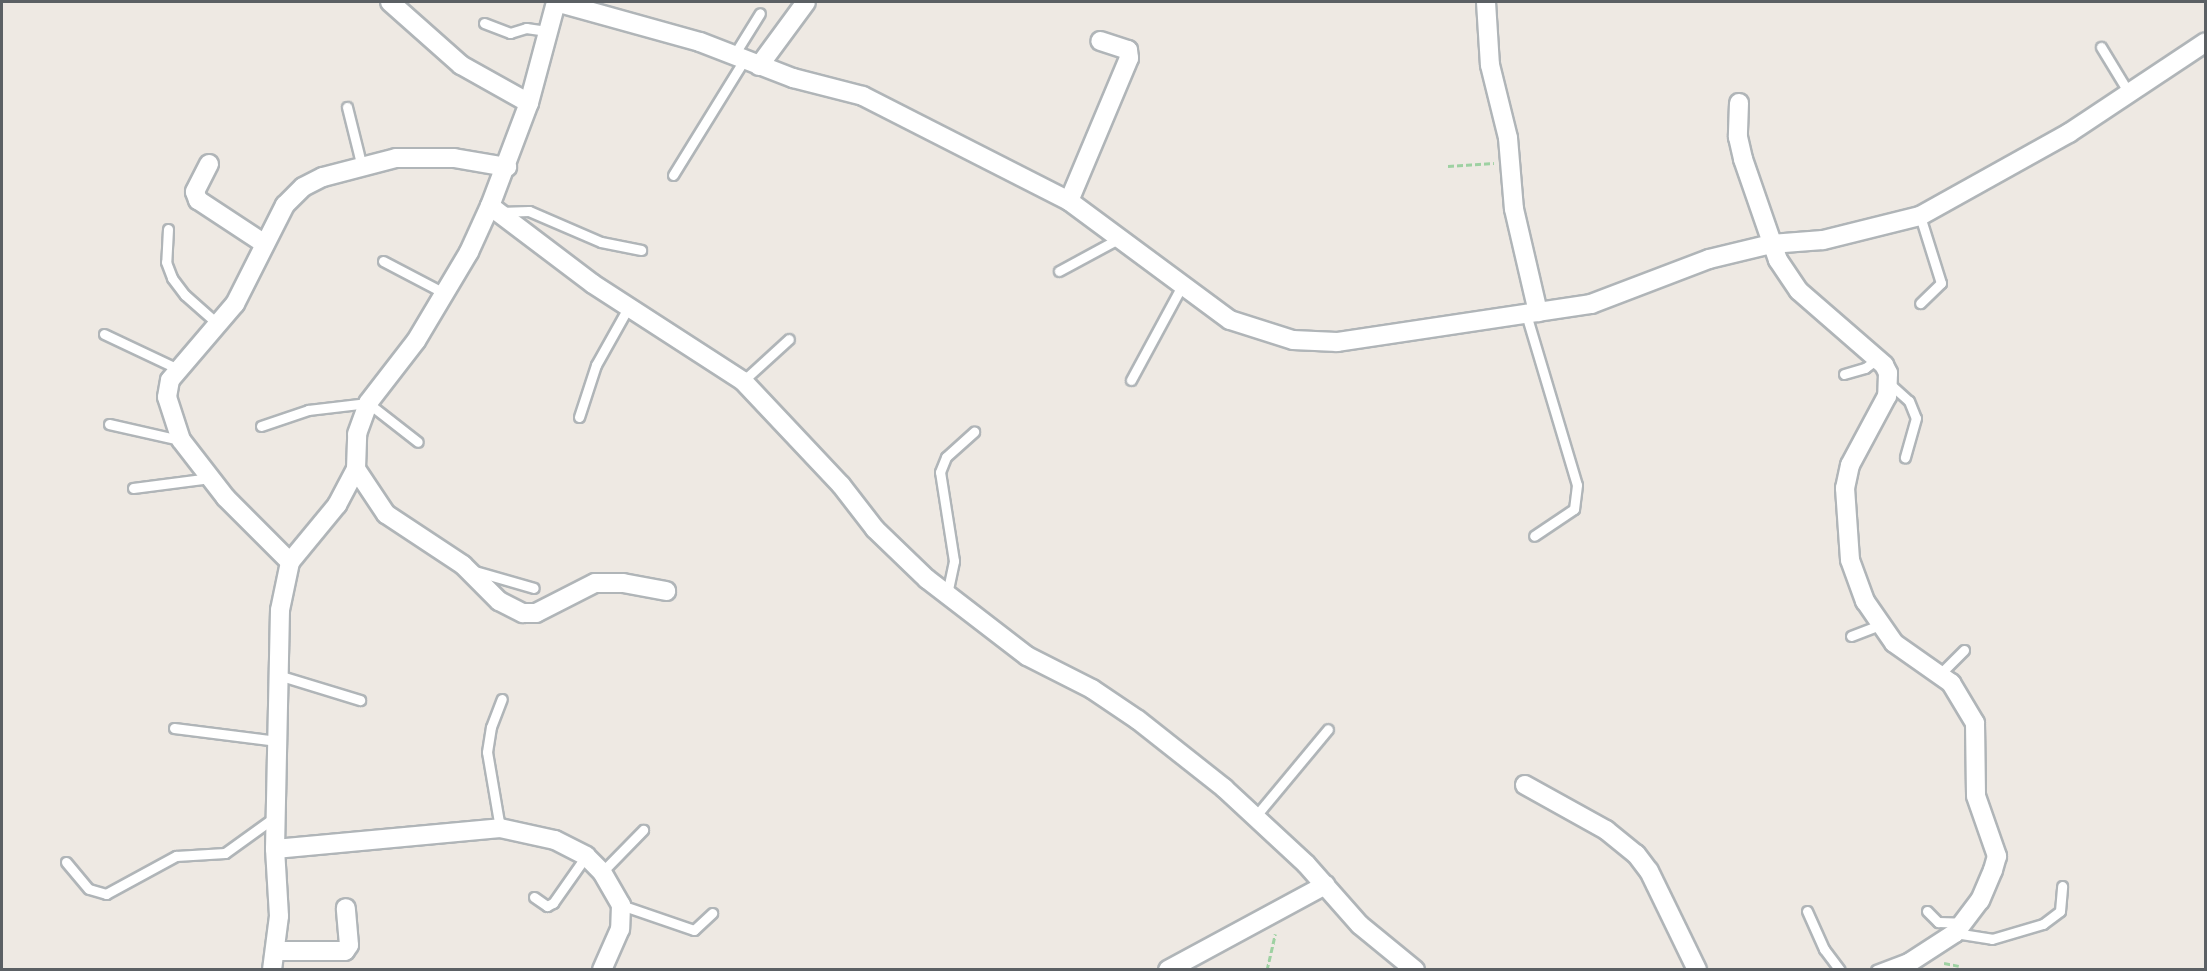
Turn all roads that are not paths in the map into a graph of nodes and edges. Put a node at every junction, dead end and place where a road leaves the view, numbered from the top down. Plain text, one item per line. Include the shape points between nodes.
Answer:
1 (556, 2) edge
2 (806, 2) edge
3 (1486, 2) edge
4 (396, 4) edge
5 (760, 13) dead end
6 (484, 22) dead end
7 (547, 31) junction
8 (1100, 41) dead end
9 (2205, 42) edge
10 (2102, 47) dead end
11 (746, 60) junction
12 (2129, 93) junction
13 (529, 103) junction
14 (1739, 103) dead end
15 (347, 106) dead end
16 (209, 164) dead end
17 (362, 167) junction
18 (507, 167) junction
19 (673, 175) dead end
20 (1069, 201) junction
21 (494, 209) junction
22 (1920, 216) junction
23 (168, 229) dead end
24 (1121, 237) junction
25 (266, 244) junction
26 (1771, 244) junction
27 (641, 250) dead end
28 (383, 261) dead end
29 (1059, 271) dead end
30 (1182, 284) junction
31 (444, 293) junction
32 (1920, 303) dead end
33 (628, 309) junction
34 (1532, 313) junction
35 (219, 325) junction
36 (104, 334) dead end
37 (789, 339) dead end
38 (1877, 359) junction
39 (178, 369) junction
40 (1844, 374) dead end
41 (1131, 380) dead end
42 (743, 381) junction
43 (1890, 384) junction
44 (368, 403) junction
45 (579, 417) dead end
46 (110, 424) dead end
47 (261, 426) dead end
48 (974, 432) dead end
49 (181, 440) junction
50 (418, 442) dead end
51 (1905, 457) dead end
52 (356, 469) junction
53 (210, 478) junction
54 (133, 488) dead end
55 (1534, 536) dead end
56 (290, 562) junction
57 (470, 570) junction
58 (534, 588) dead end
59 (666, 591) dead end
60 (947, 594) junction
61 (1880, 625) junction
62 (1851, 636) dead end
63 (1964, 650) dead end
64 (1940, 674) junction
65 (278, 675) junction
66 (502, 699) dead end
67 (360, 700) dead end
68 (174, 728) dead end
69 (1328, 729) dead end
70 (277, 741) junction
71 (1525, 785) dead end
72 (276, 816) junction
73 (1255, 817) junction
74 (500, 828) junction
75 (643, 830) dead end
76 (275, 849) junction
77 (586, 856) junction
78 (66, 862) dead end
79 (602, 873) junction
80 (1325, 885) junction
81 (2062, 886) dead end
82 (534, 897) dead end
83 (621, 905) junction
84 (346, 908) dead end
85 (1807, 911) dead end
86 (1927, 912) dead end
87 (712, 913) dead end
88 (1959, 928) junction
89 (276, 951) junction
90 (1913, 957) junction
91 (272, 969) edge
92 (602, 969) edge
93 (1168, 969) edge
94 (1415, 969) edge
95 (1696, 969) edge
96 (1840, 969) edge
97 (1876, 969) edge
98 (1898, 969) edge

1 - 7 street
1 - 11 street via 699,42
2 - 11 street
3 - 34 street via 1490,65 1510,161
4 - 13 street via 461,65
5 - 11 lane
6 - 7 lane via 510,33 526,28
7 - 13 street
8 - 20 street via 1128,50 1129,58
9 - 12 street
10 - 12 lane
11 - 19 lane
11 - 20 street via 862,96
12 - 22 street via 2069,133
13 - 18 street
14 - 26 street via 1738,136 1743,159
15 - 17 lane
16 - 25 street via 195,192 198,200
17 - 18 street via 424,156
17 - 25 street via 323,177 303,187 285,205
18 - 21 street
20 - 24 street
21 - 27 lane via 529,211 608,244
21 - 31 street
21 - 33 street
22 - 26 street via 1823,240
22 - 32 lane via 1941,283
23 - 35 lane via 166,262 172,278
24 - 29 lane
24 - 30 street
25 - 35 street via 249,284
26 - 34 street via 1699,262 1592,304
26 - 38 street via 1799,291
28 - 31 lane
30 - 34 street via 1230,320 1293,340 1337,342
30 - 41 lane
31 - 44 street via 416,341
33 - 42 street
33 - 45 lane via 596,365
34 - 55 lane via 1577,485 1574,509
35 - 39 street
36 - 39 lane
37 - 42 lane
38 - 40 lane via 1865,368
38 - 43 street via 1888,373
39 - 49 street via 167,397
42 - 60 street via 841,485 875,529
43 - 51 lane via 1910,401 1916,418
43 - 61 street via 1872,428 1850,465 1845,488 1850,560 1865,601
44 - 47 lane via 308,410
44 - 50 lane
44 - 52 street via 357,434
46 - 49 lane
48 - 60 lane via 946,457 940,472 954,561
49 - 53 street
52 - 56 street via 322,528
52 - 57 street via 386,514
53 - 54 lane
53 - 56 street
56 - 65 street via 280,610
57 - 58 lane
57 - 59 street via 500,601 528,614 595,583 623,583
60 - 73 street via 1027,656 1092,689 1138,720
61 - 62 lane
61 - 64 street via 1894,643
63 - 64 lane
64 - 88 street via 1966,704 1975,723 1976,796 1997,856 1980,900
65 - 67 lane
65 - 70 street
66 - 74 lane via 487,752
68 - 70 lane
69 - 73 lane
70 - 72 street
71 - 95 street via 1606,831 1636,854 1649,871
72 - 76 street
72 - 78 lane via 225,853 176,856 106,894 89,889
73 - 80 street
74 - 76 street
74 - 77 street via 555,840
75 - 79 lane
76 - 89 street via 279,916
77 - 79 street
77 - 82 lane via 553,903 547,906
79 - 83 street
80 - 93 street
80 - 94 street via 1360,924
81 - 88 lane via 2060,911 2043,924 1992,939
83 - 87 lane via 694,930
83 - 92 street via 620,929
84 - 89 street via 349,945 345,951
85 - 96 lane via 1824,949
86 - 88 lane via 1938,922
88 - 90 street
89 - 91 street
90 - 97 lane via 1896,959
90 - 98 street

